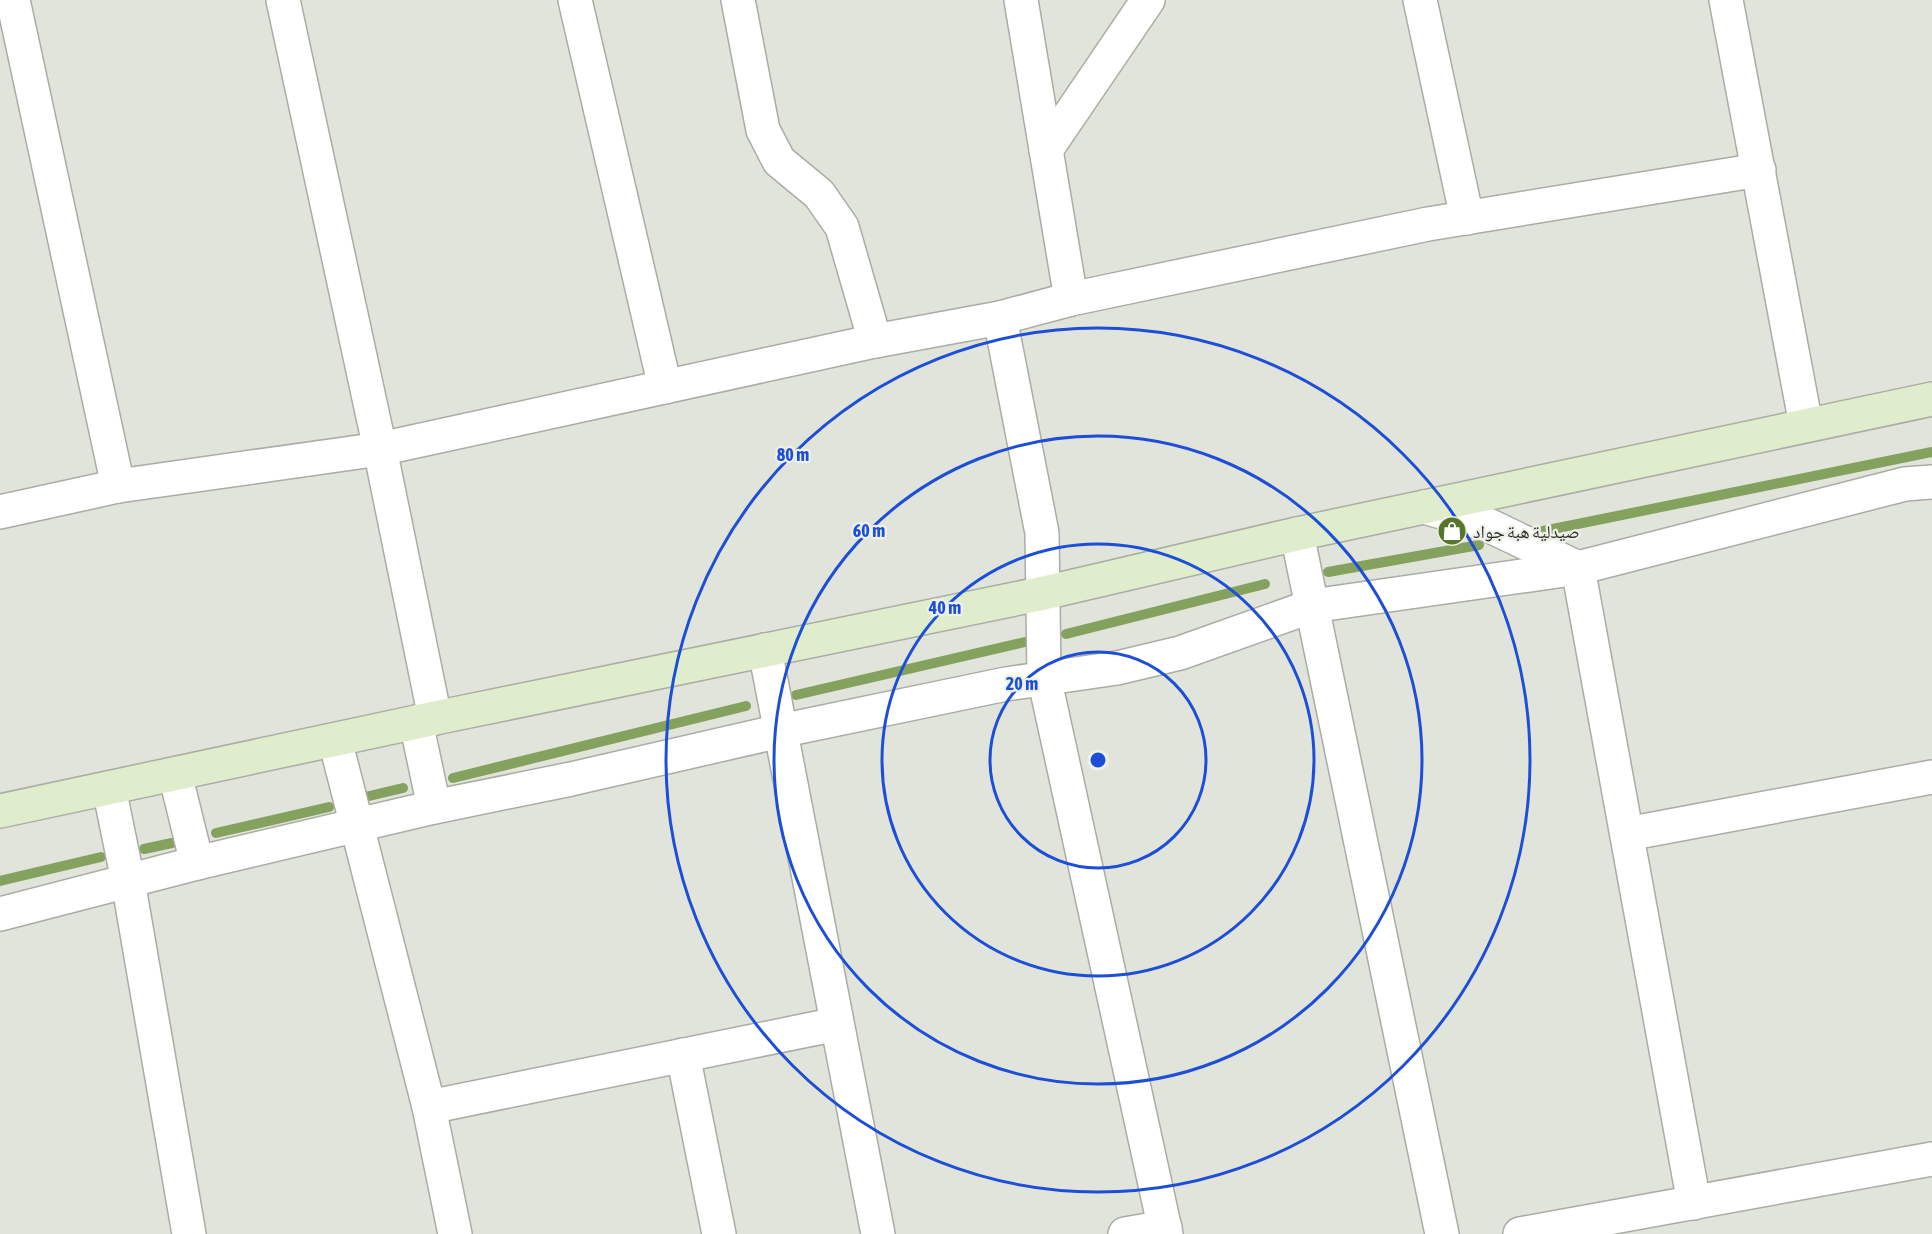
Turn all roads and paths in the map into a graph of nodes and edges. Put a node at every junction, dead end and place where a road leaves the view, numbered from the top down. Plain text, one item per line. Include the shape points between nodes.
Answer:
1 (13, 0) edge
2 (282, 0) edge
3 (575, 0) edge
4 (738, 0) edge
5 (1022, 0) edge
6 (1148, 0) edge
7 (1420, 0) edge
8 (1726, 0) edge
9 (1046, 150) junction
10 (1759, 170) junction
11 (1467, 218) junction
12 (1071, 298) junction
13 (1000, 318) junction
14 (875, 341) junction
15 (665, 387) junction
16 (1932, 399) edge
17 (1806, 425) junction
18 (380, 449) junction
19 (1932, 482) edge
20 (118, 486) junction
21 (1424, 507) junction
22 (0, 512) edge
23 (1297, 534) junction
24 (1578, 568) junction
25 (1044, 592) junction
26 (1312, 606) junction
27 (765, 650) junction
28 (1044, 677) junction
29 (426, 720) junction
30 (780, 731) junction
31 (334, 740) junction
32 (175, 774) junction
33 (1932, 777) edge
34 (109, 788) junction
35 (434, 807) junction
36 (0, 811) edge
37 (355, 826) junction
38 (1627, 834) junction
39 (197, 863) junction
40 (128, 880) junction
41 (0, 914) edge
42 (837, 1024) junction
43 (683, 1055) junction
44 (429, 1107) junction
45 (1932, 1159) edge
46 (1694, 1203) junction
47 (1165, 1230) edge
48 (189, 1234) edge
49 (455, 1234) edge
50 (719, 1234) edge
51 (878, 1234) edge
52 (1125, 1234) edge
53 (1442, 1234) edge
54 (1520, 1234) edge

1 - 20 street
2 - 18 street
3 - 15 street
4 - 14 street via 763,130 779,161 819,194 842,227
5 - 9 street
6 - 9 street
7 - 11 street
8 - 10 street
9 - 12 street
10 - 11 street
10 - 17 street
11 - 12 street
12 - 13 street
13 - 14 street
13 - 25 street via 1042,533
14 - 15 street
15 - 18 street
16 - 17 street
17 - 21 street
18 - 20 street
18 - 29 street
19 - 24 street via 1905,484
20 - 22 street
21 - 23 street
21 - 24 street via 1488,525
23 - 25 street
23 - 26 street
24 - 26 street
24 - 38 street
25 - 27 street
25 - 28 street
26 - 28 street via 1180,653 1118,668
26 - 53 street
27 - 29 street
27 - 30 street
28 - 30 street
28 - 47 street
29 - 31 street
29 - 35 street
30 - 35 street
30 - 42 street
31 - 32 street
31 - 37 street
32 - 34 street
32 - 39 street
33 - 38 street
34 - 36 street
34 - 40 street
35 - 37 street
37 - 39 street
37 - 44 street
38 - 46 street
39 - 40 street
40 - 41 street
40 - 48 street
42 - 43 street
42 - 51 street
43 - 44 street
43 - 50 street
44 - 49 street
45 - 46 street
46 - 54 street
47 - 52 street

